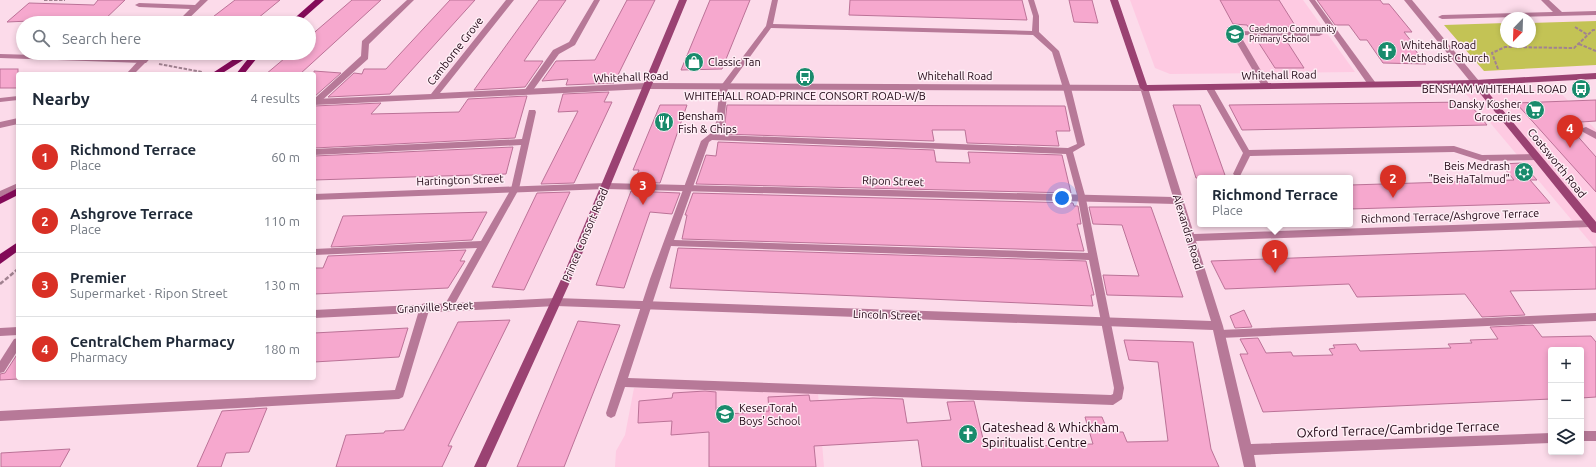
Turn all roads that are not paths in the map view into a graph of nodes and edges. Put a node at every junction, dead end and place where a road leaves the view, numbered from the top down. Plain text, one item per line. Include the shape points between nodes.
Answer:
1 (204, 0) edge
2 (320, 0) edge
3 (411, 0) edge
4 (510, 0) edge
5 (597, 0) edge
6 (683, 0) edge
7 (775, 0) edge
8 (1030, 0) edge
9 (1114, 0) edge
10 (1312, 0) edge
11 (1408, 0) edge
12 (1545, 0) edge
13 (139, 5) dead end
14 (195, 7) junction
15 (1596, 13) edge
16 (1560, 14) junction
17 (187, 16) edge
18 (301, 16) edge
19 (1442, 17) dead end
20 (769, 26) junction
21 (1035, 34) junction
22 (1319, 34) dead end
23 (0, 56) edge
24 (16, 57) edge
25 (114, 60) edge
26 (238, 60) edge
27 (251, 60) edge
28 (143, 61) joint
29 (132, 72) edge
30 (219, 72) edge
31 (242, 72) edge
32 (1596, 76) edge
33 (1476, 83) junction
34 (1372, 84) junction
35 (646, 86) junction
36 (1266, 86) junction
37 (724, 87) junction
38 (1209, 87) junction
39 (1067, 88) junction
40 (1144, 88) junction
41 (528, 91) junction
42 (433, 96) junction
43 (16, 98) edge
44 (0, 100) edge
45 (316, 100) edge
46 (316, 101) edge
47 (532, 112) dead end
48 (16, 121) edge
49 (0, 125) edge
50 (1586, 130) dead end
51 (1596, 136) edge
52 (710, 137) junction
53 (525, 142) junction
54 (1069, 151) junction
55 (316, 152) edge
56 (1247, 153) junction
57 (1536, 157) junction
58 (1237, 174) dead end
59 (606, 186) junction
60 (16, 187) edge
61 (689, 187) junction
62 (515, 189) junction
63 (16, 192) edge
64 (0, 194) edge
65 (316, 197) edge
66 (1082, 199) junction
67 (0, 201) edge
68 (1180, 202) junction
69 (1592, 222) edge
70 (1190, 238) junction
71 (668, 242) junction
72 (483, 244) junction
73 (16, 248) edge
74 (316, 252) edge
75 (1093, 257) junction
76 (0, 260) edge
77 (556, 302) junction
78 (449, 306) junction
79 (646, 306) junction
80 (425, 307) junction
81 (316, 314) edge
82 (1596, 317) edge
83 (1106, 322) junction
84 (1219, 330) junction
85 (0, 332) edge
86 (16, 332) edge
87 (16, 345) edge
88 (0, 369) edge
89 (621, 382) junction
90 (611, 413) dead end
91 (0, 416) edge
92 (1584, 436) edge
93 (1596, 436) edge
94 (1548, 438) edge
95 (1245, 449) junction
96 (480, 467) edge
97 (1250, 467) edge

1 - 14 street
2 - 18 main road
3 - 45 lane via 365,43 365,57
4 - 42 street, Camborne Grove
5 - 41 lane via 572,43 556,52
6 - 35 street, Prince Consort Road
7 - 20 lane
8 - 21 lane via 1036,16
9 - 40 street, Alexandra Road
10 - 34 lane
11 - 33 street, Coatsworth Road
12 - 16 street
13 - 14 street
14 - 17 street
15 - 16 street
16 - 19 street
20 - 21 lane
20 - 37 lane
21 - 39 lane via 1055,52
22 - 36 lane via 1235,33
23 - 24 street
25 - 28 street
26 - 30 main road
27 - 31 main road
28 - 29 lane
32 - 33 street, Whitehall Road
33 - 34 street, Whitehall Road
33 - 57 street, Coatsworth Road
34 - 36 street, Whitehall Road
35 - 37 street, Whitehall Road
35 - 41 street, Whitehall Road
35 - 59 street, Prince Consort Road
36 - 38 street, Whitehall Road
37 - 39 street, Whitehall Road
37 - 52 lane via 719,131
38 - 40 street, Whitehall Road
38 - 56 lane
39 - 40 street, Whitehall Road
39 - 54 lane via 1081,145
40 - 68 street, Alexandra Road
41 - 42 street, Whitehall Road
42 - 46 street, Whitehall Road
43 - 44 lane
47 - 53 lane
48 - 49 lane
50 - 51 lane
52 - 54 lane
52 - 61 lane via 705,141
53 - 55 lane
53 - 62 lane
54 - 66 lane
56 - 57 lane via 1454,149 1482,158
56 - 58 lane
57 - 69 street, Coatsworth Road
59 - 61 street, Ripon Street
59 - 62 street, Hartington Street
59 - 77 street, Prince Consort Road
60 - 64 lane
61 - 66 street, Ripon Street
61 - 71 lane
62 - 65 street, Hartington Street
62 - 72 lane
63 - 67 main road
66 - 68 street, Ripon Street
66 - 75 lane
68 - 70 street, Alexandra Road
69 - 70 street, Richmond Terrace/Ashgrove Terrace
70 - 84 street, Alexandra Road
71 - 75 lane
71 - 79 lane
72 - 74 lane
72 - 78 lane
73 - 76 main road
75 - 83 lane
77 - 78 street, Granville Street
77 - 79 street, Lincoln Street
77 - 96 street, Prince Consort Road
78 - 80 street, Granville Street
79 - 83 street, Lincoln Street
79 - 89 lane
80 - 81 street, Granville Street
80 - 91 lane via 399,394
82 - 84 lane
83 - 84 street, Lincoln Street
83 - 89 lane via 1119,388 1118,396 1113,400
84 - 95 street, Alexandra Road
85 - 86 street
87 - 88 lane
89 - 90 lane
92 - 93 street
94 - 95 street, Oxford Terrace/Cambridge Terrace
95 - 97 street, Alexandra Road

